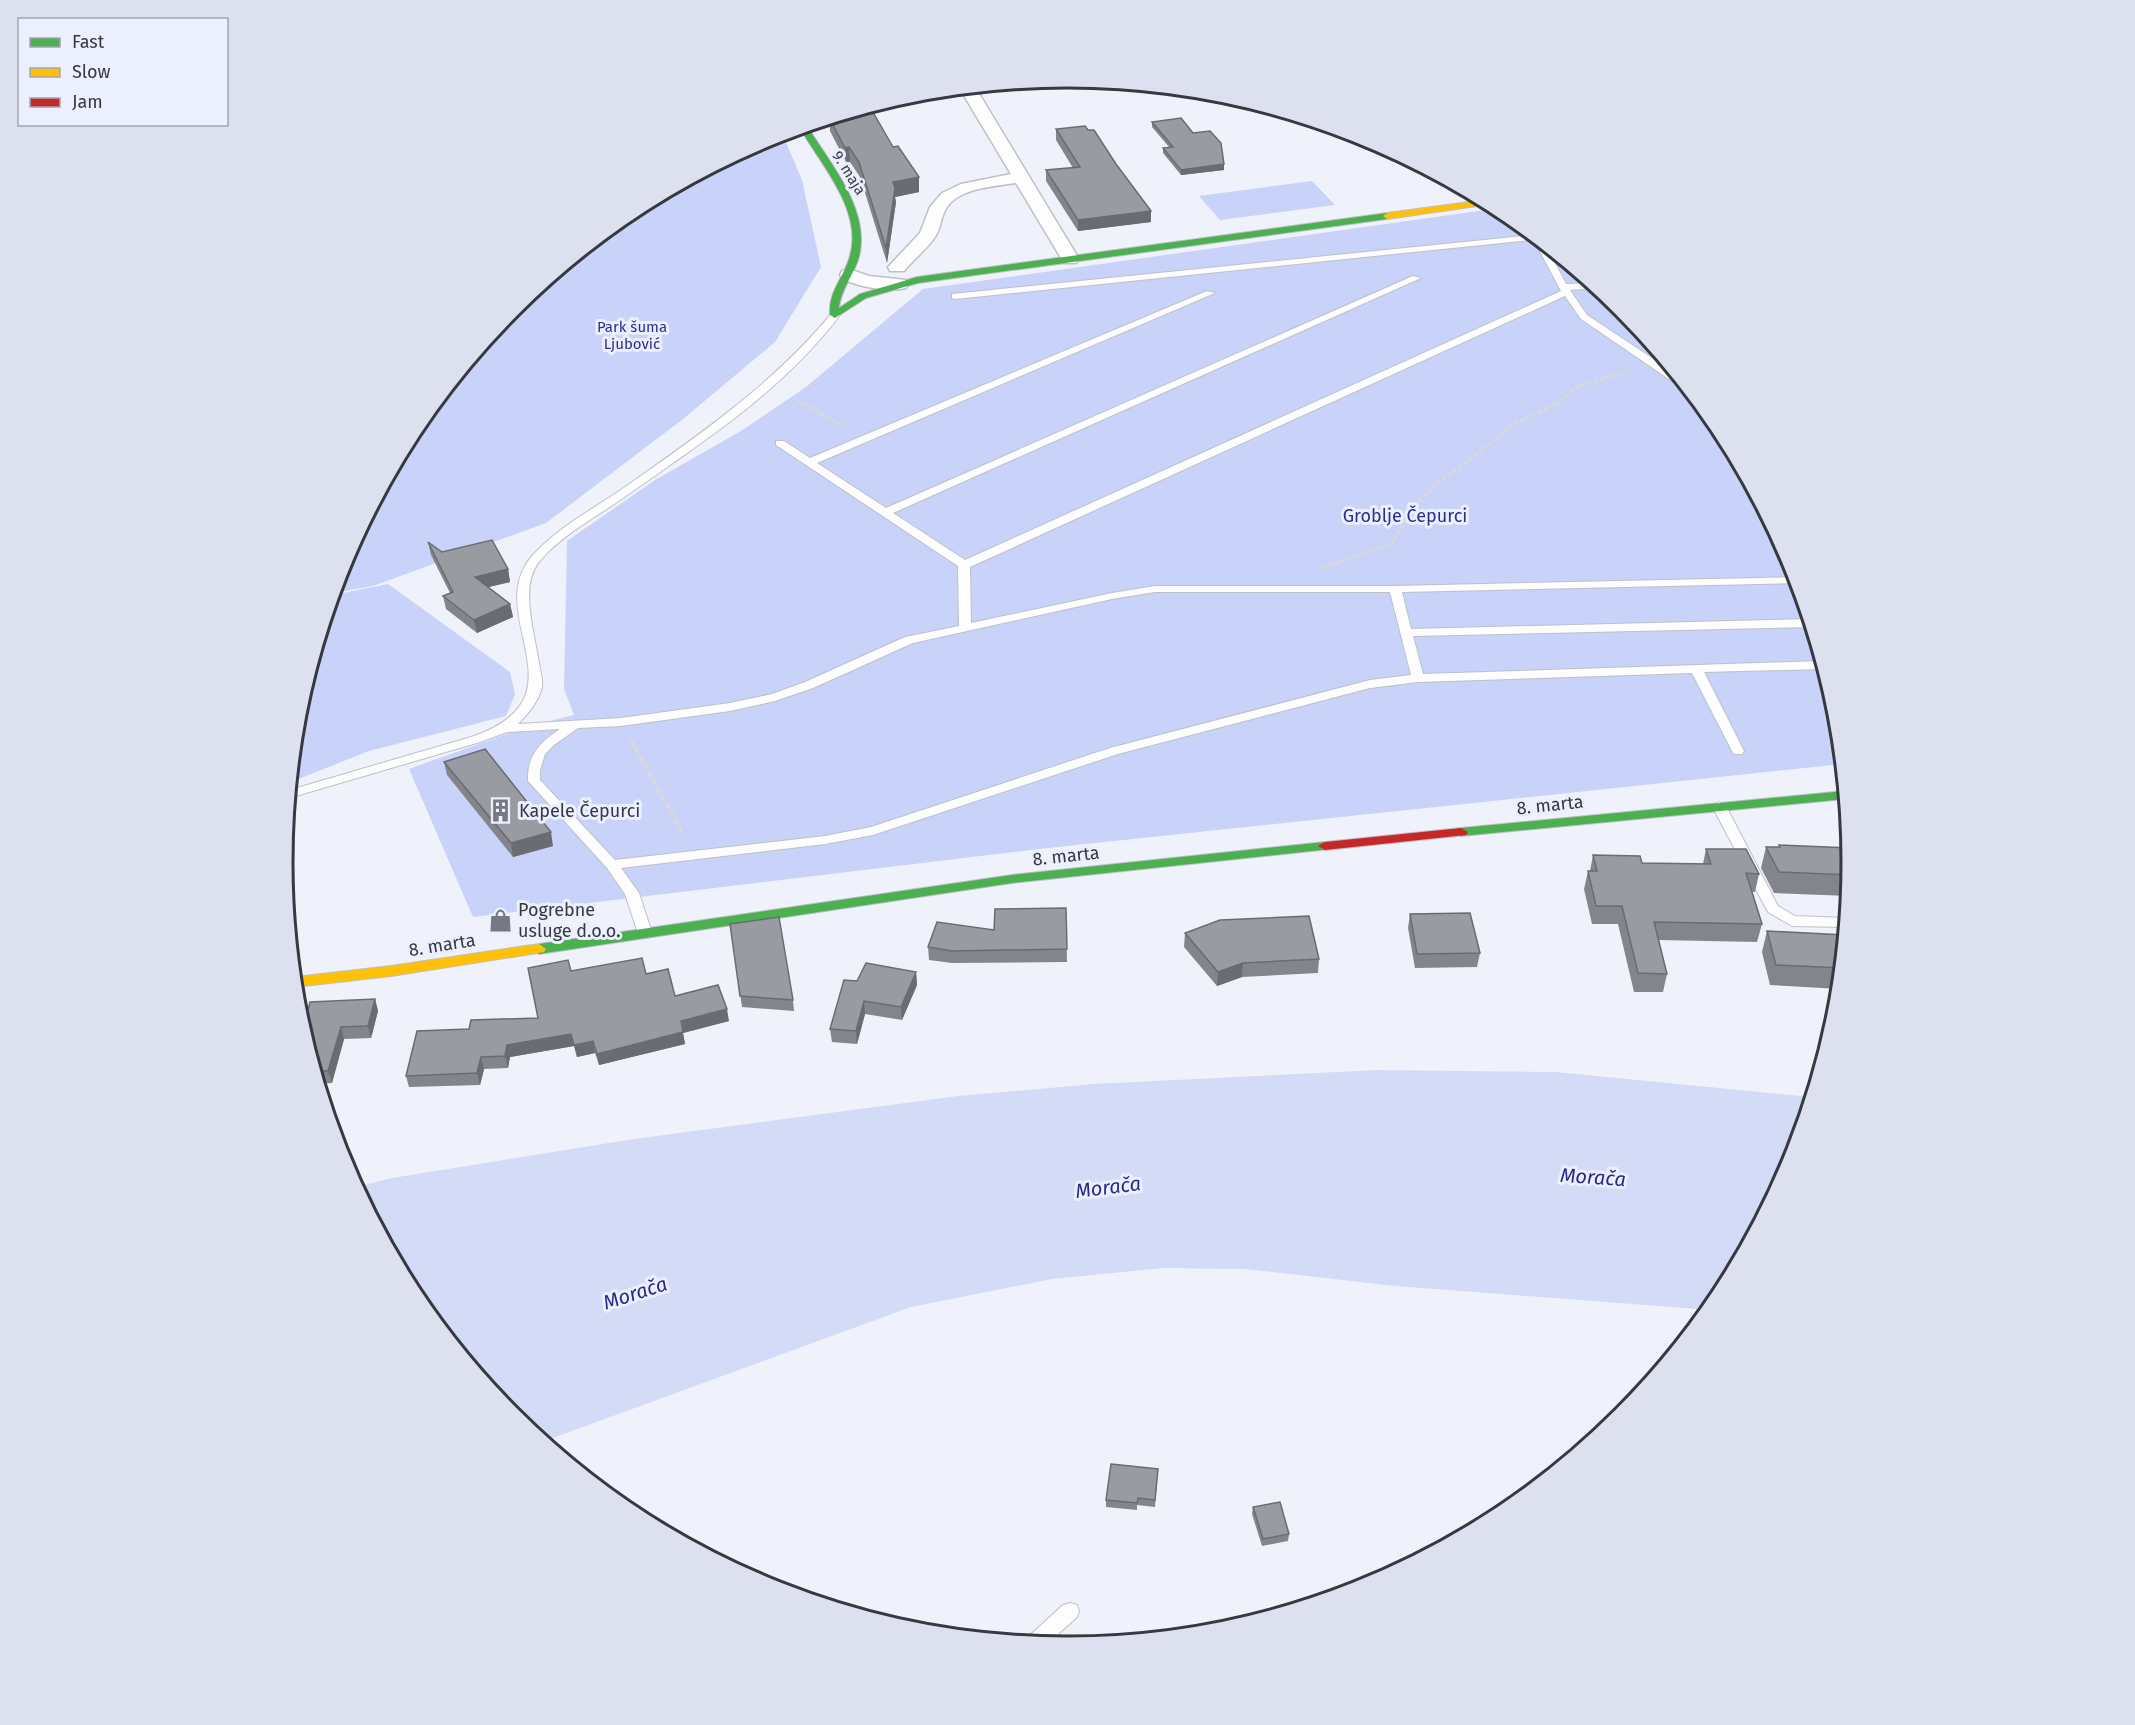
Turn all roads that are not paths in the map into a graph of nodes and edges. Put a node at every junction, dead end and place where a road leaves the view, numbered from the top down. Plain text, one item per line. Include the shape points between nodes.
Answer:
1 (972, 94) edge
2 (808, 134) edge
3 (1022, 177) junction
4 (1474, 204) edge
5 (1522, 236) edge
6 (1070, 259) junction
7 (1552, 259) edge
8 (849, 275) junction
9 (898, 276) junction
10 (1416, 278) dead end
11 (1585, 287) edge
12 (1565, 289) junction
13 (1210, 293) dead end
14 (955, 296) dead end
15 (835, 315) junction
16 (1665, 371) edge
17 (780, 442) dead end
18 (810, 462) junction
19 (886, 512) junction
20 (964, 565) junction
21 (1788, 580) edge
22 (1395, 589) junction
23 (1803, 623) edge
24 (964, 627) junction
25 (1406, 633) junction
26 (1816, 665) edge
27 (1697, 670) junction
28 (1418, 678) junction
29 (574, 726) junction
30 (504, 728) junction
31 (1738, 751) dead end
32 (297, 792) edge
33 (1838, 796) edge
34 (1719, 806) junction
35 (612, 865) junction
36 (1839, 922) edge
37 (645, 933) junction
38 (303, 981) edge
39 (1070, 1611) dead end
40 (1043, 1636) edge

1 - 3 street
2 - 8 street, 9. maja via 851,205 856,249
3 - 6 street
3 - 9 street via 951,194 940,204 934,226 925,239 908,253
4 - 6 street
5 - 14 lane
6 - 9 street via 943,275
7 - 12 lane
8 - 9 street via 866,281
8 - 15 street, 9. maja via 833,303
9 - 15 street
10 - 19 lane
11 - 12 lane
12 - 16 lane via 1590,322
12 - 20 lane
13 - 18 lane
15 - 30 lane via 813,344 781,375 727,419 554,542 528,568 523,594 536,685 532,699
17 - 18 lane
18 - 19 lane
19 - 20 lane
20 - 24 lane
21 - 22 lane
22 - 24 lane via 1155,589
22 - 25 lane
23 - 25 lane
24 - 29 lane via 909,640 775,697 729,707
25 - 28 lane
26 - 27 lane
27 - 28 lane
27 - 31 lane
28 - 35 lane via 1370,684 1114,751 873,831
29 - 30 lane
29 - 35 lane via 537,755 532,766 534,781
30 - 32 lane
33 - 34 street, 8. marta
34 - 36 lane via 1773,909 1792,921
34 - 37 street, 8. marta via 1012,879
35 - 37 lane via 632,893
37 - 38 street, 8. marta
39 - 40 lane

